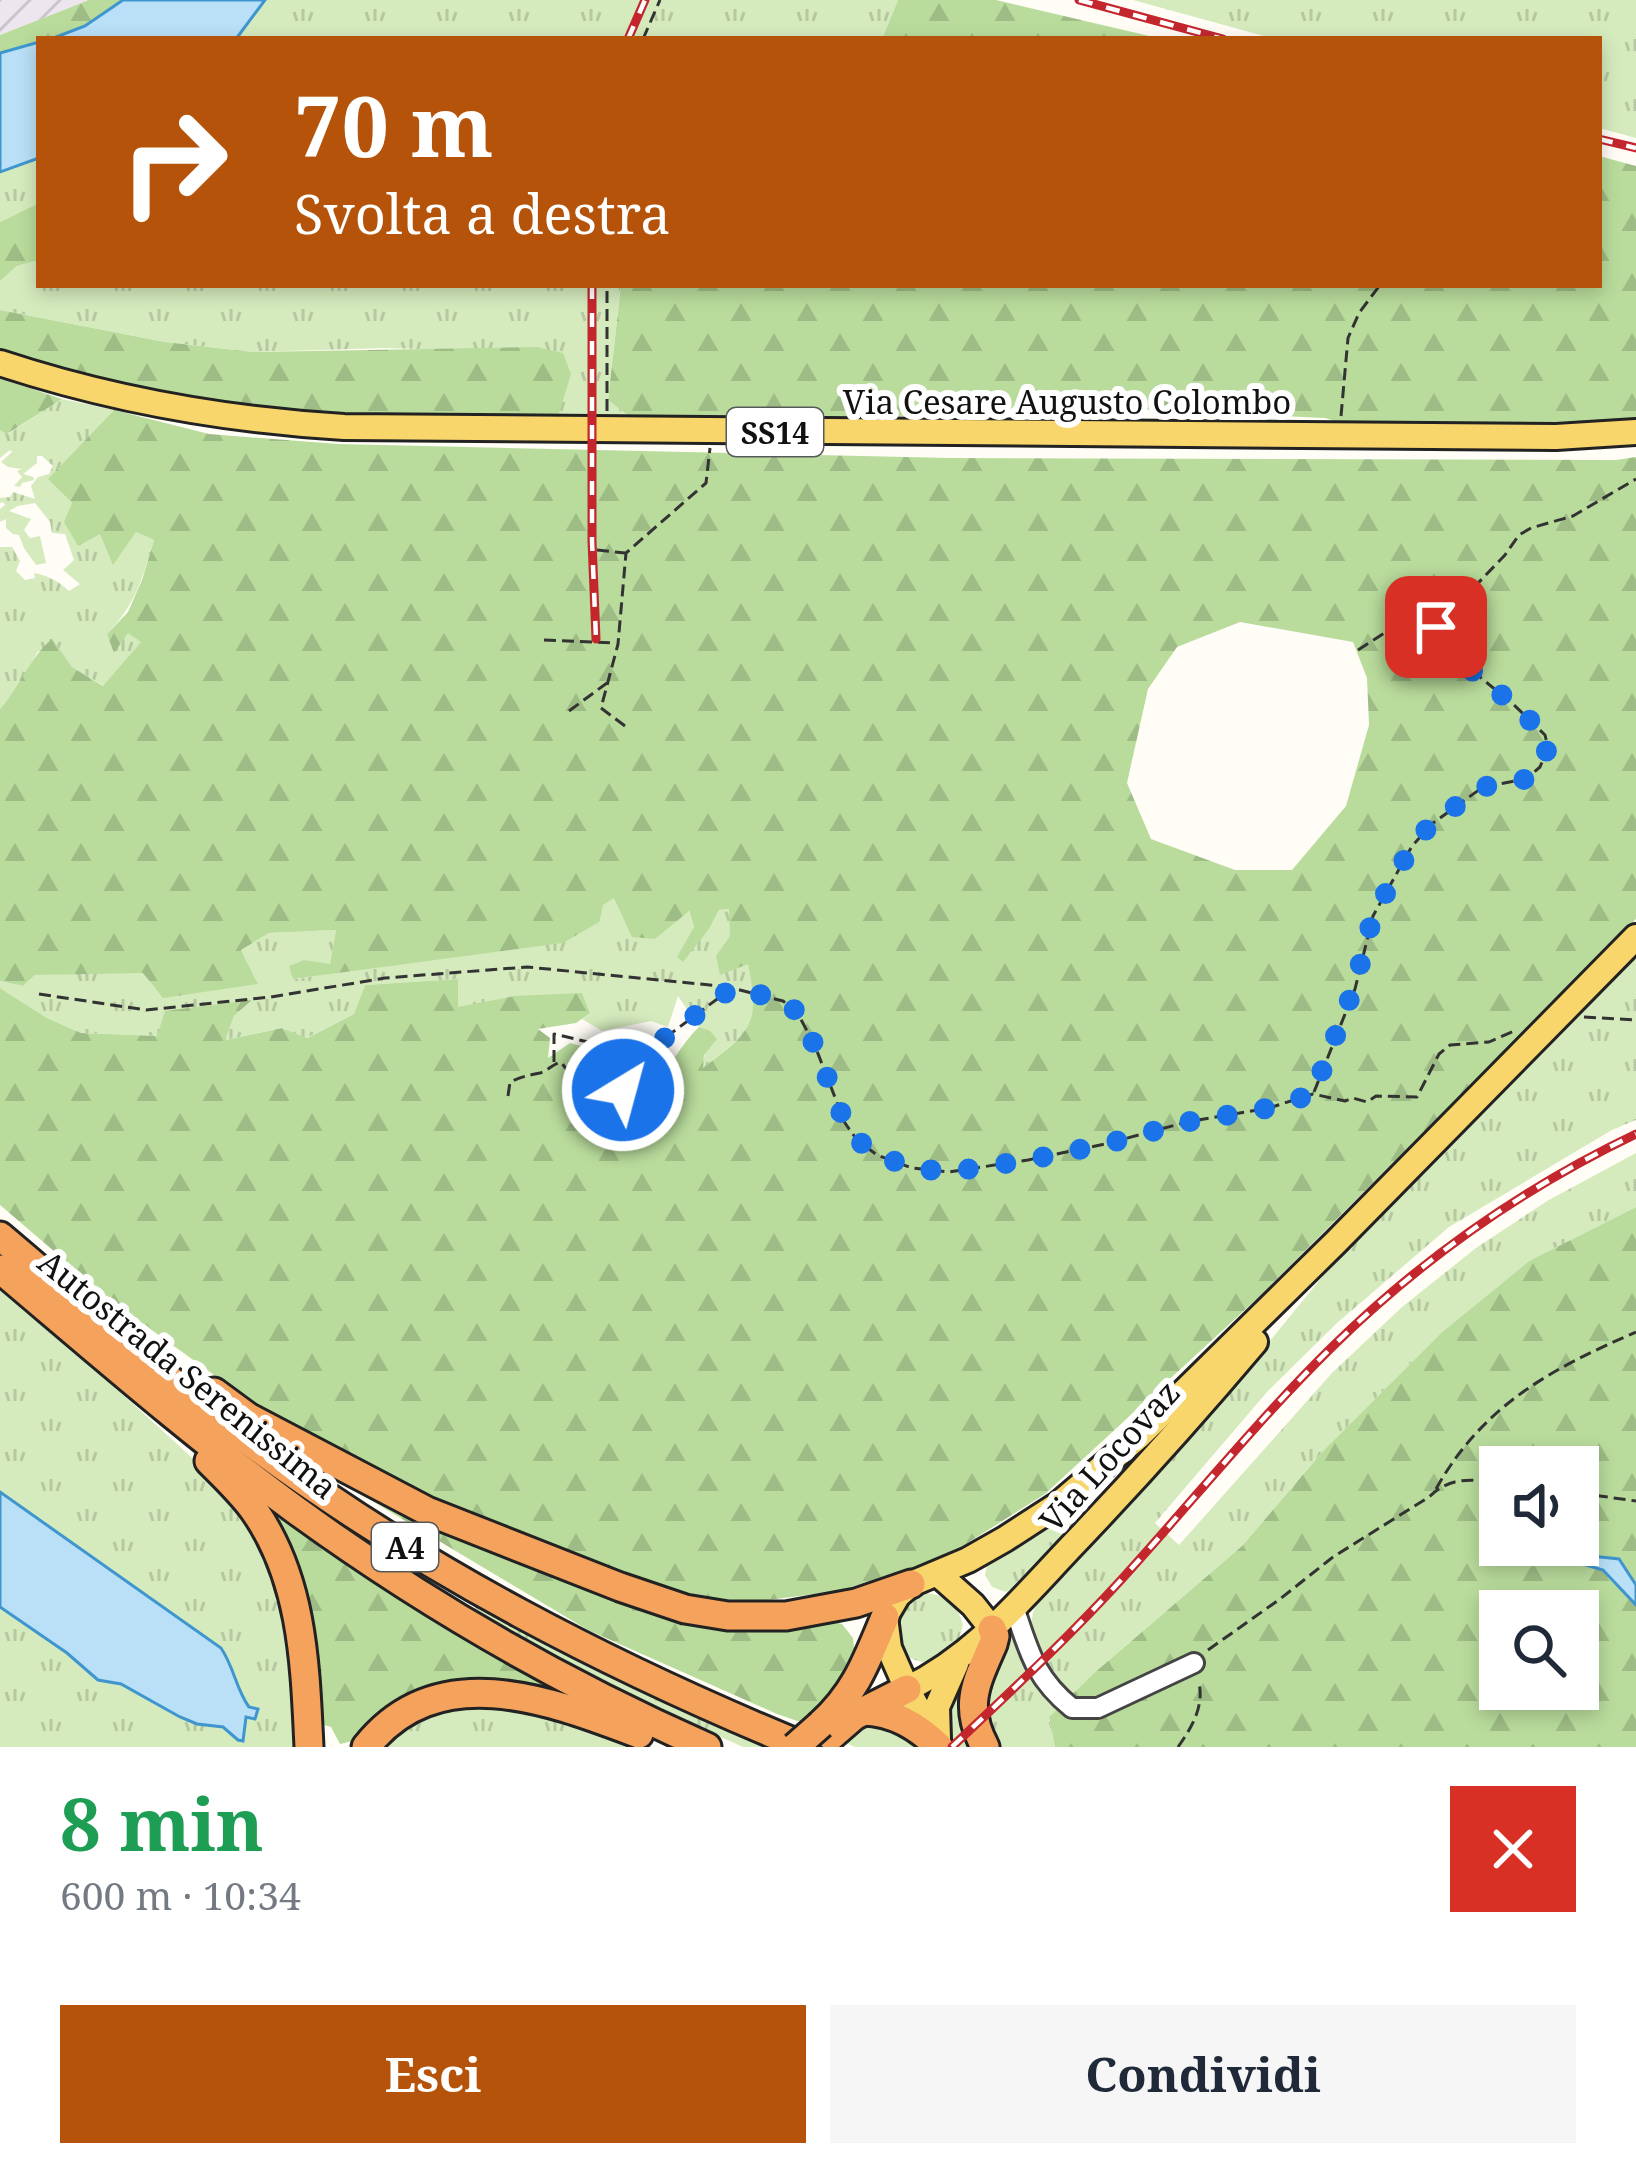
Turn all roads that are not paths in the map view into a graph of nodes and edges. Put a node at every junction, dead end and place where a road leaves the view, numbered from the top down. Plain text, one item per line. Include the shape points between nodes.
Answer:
1 (0, 363) edge
2 (1636, 432) edge
3 (1636, 937) edge
4 (0, 1236) edge
5 (1336, 1243) junction
6 (0, 1269) edge
7 (48, 1276) junction
8 (122, 1372) junction
9 (925, 1579) junction
10 (1014, 1607) junction
11 (886, 1617) junction
12 (992, 1629) junction
13 (962, 1656) junction
14 (1194, 1663) road end
15 (907, 1688) junction
16 (862, 1712) junction
17 (820, 1738) edge
18 (309, 1747) edge
19 (366, 1747) edge
20 (677, 1747) edge
21 (707, 1747) edge
22 (794, 1747) edge
23 (940, 1747) edge
24 (985, 1747) edge

1 - 2 main road, Via Cesare Augusto Colombo / SS14 via 212,415 344,428
3 - 5 main road, Via Locovaz
4 - 7 highway, Autostrada Serenissima / A4
5 - 9 main road, Via Locovaz via 1059,1504
5 - 10 main road, Via Locovaz
6 - 8 highway, Autostrada Serenissima / A4
7 - 9 highway via 248,1417 326,1460 448,1520 652,1599 728,1616 787,1616
7 - 17 highway, Autostrada Serenissima / A4 via 196,1402 370,1526 545,1629 701,1704
8 - 18 highway via 231,1483 272,1543 303,1640
8 - 21 highway, Autostrada Serenissima / A4 via 285,1502 435,1604 629,1713
9 - 11 main road, Via Locovaz via 898,1595
9 - 12 main road via 973,1605
10 - 12 main road, Via Locovaz
10 - 14 lane via 1040,1677 1072,1708 1098,1708
11 - 15 main road
11 - 17 highway via 855,1687
12 - 13 main road, Via Locovaz
12 - 24 highway via 972,1712
13 - 15 main road, Via Locovaz
13 - 23 main road via 937,1707
15 - 16 highway
15 - 23 main road
16 - 17 highway
16 - 23 highway via 910,1724
17 - 22 highway, bridge
19 - 20 highway via 414,1708 494,1693 571,1709

